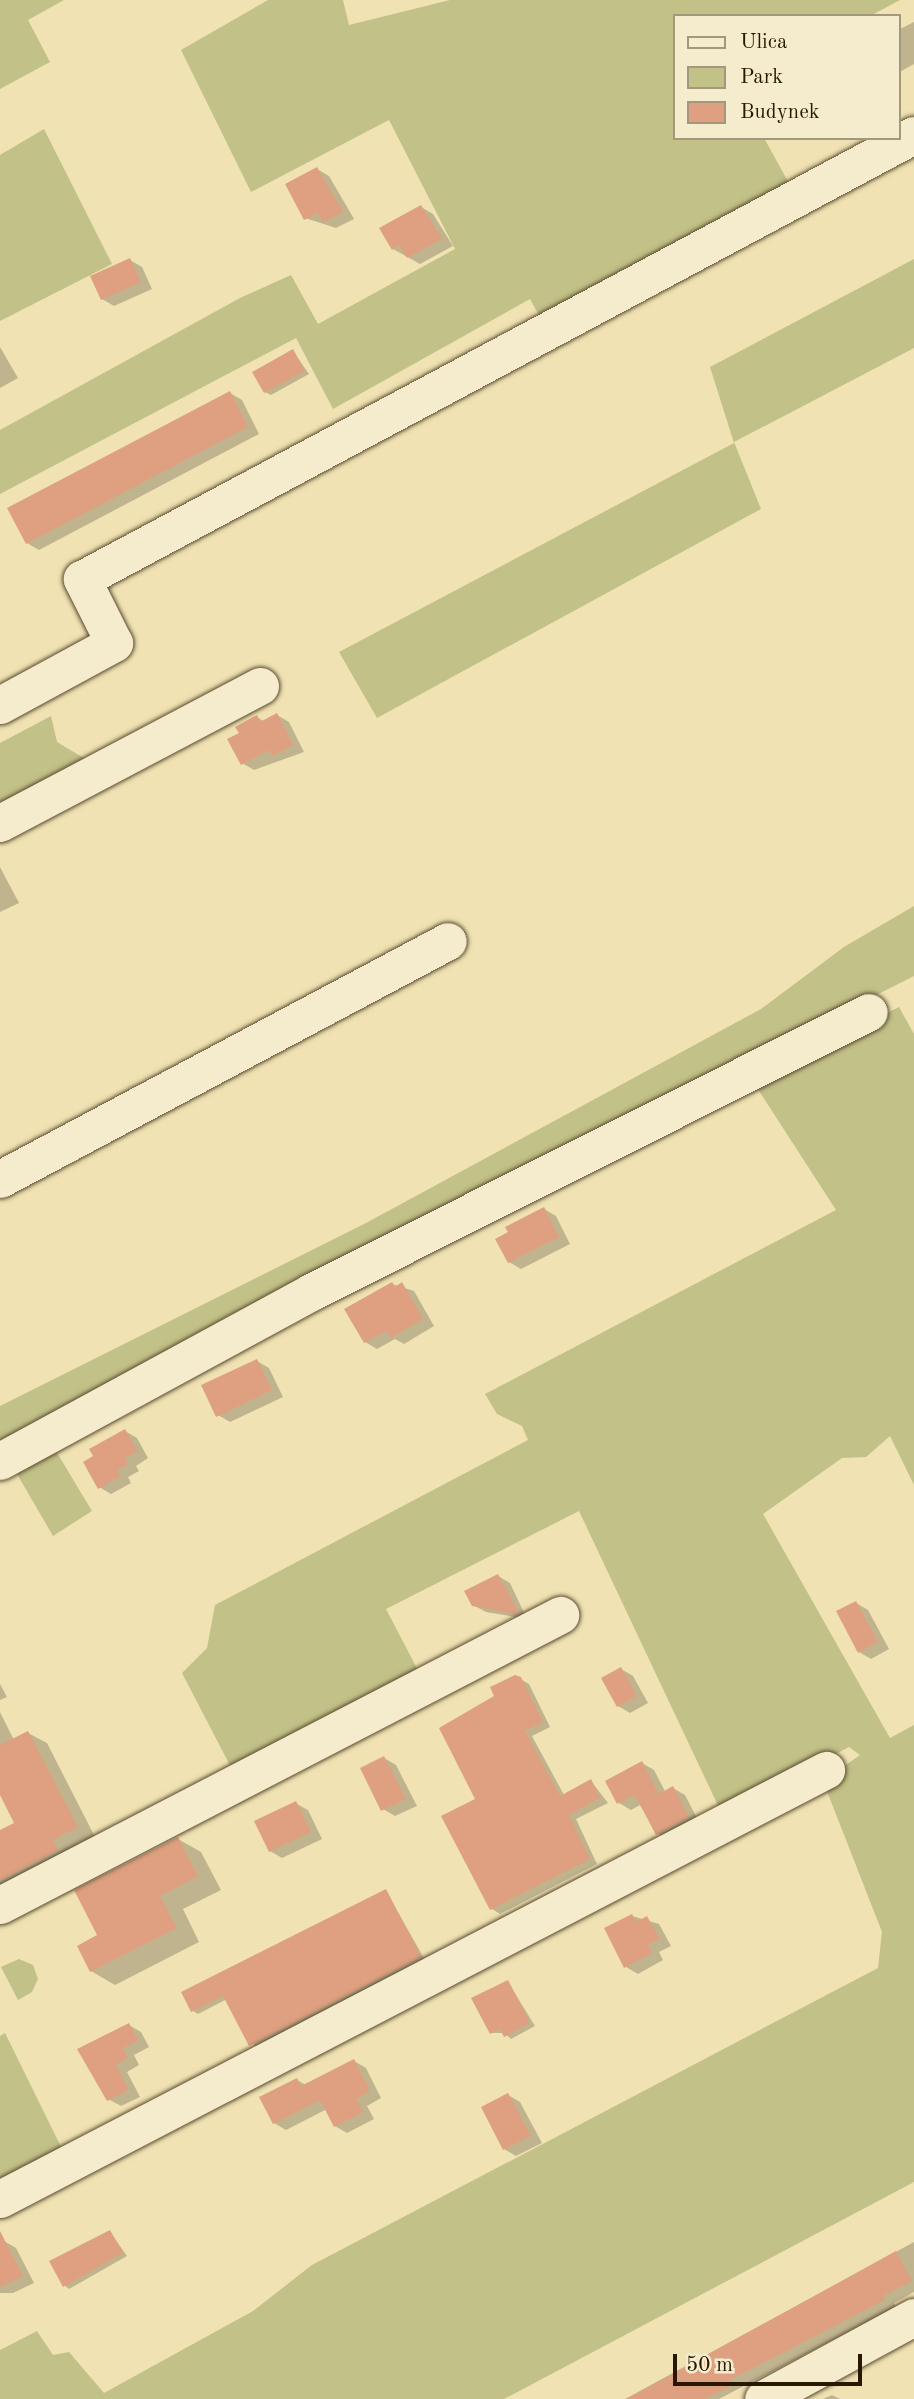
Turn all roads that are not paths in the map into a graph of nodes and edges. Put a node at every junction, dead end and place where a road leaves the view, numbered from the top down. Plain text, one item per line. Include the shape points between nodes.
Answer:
1 (914, 135) edge
2 (260, 686) dead end
3 (0, 705) edge
4 (0, 823) edge
5 (448, 942) dead end
6 (869, 1012) dead end
7 (0, 1179) edge
8 (0, 1461) edge
9 (559, 1615) dead end
10 (826, 1770) dead end
11 (0, 1905) edge
12 (0, 2199) edge
13 (914, 2317) edge
14 (763, 2399) edge

1 - 3 street via 82,579 114,643
2 - 4 street
5 - 7 street
6 - 8 street via 311,1292
9 - 11 street
10 - 12 street
13 - 14 street

